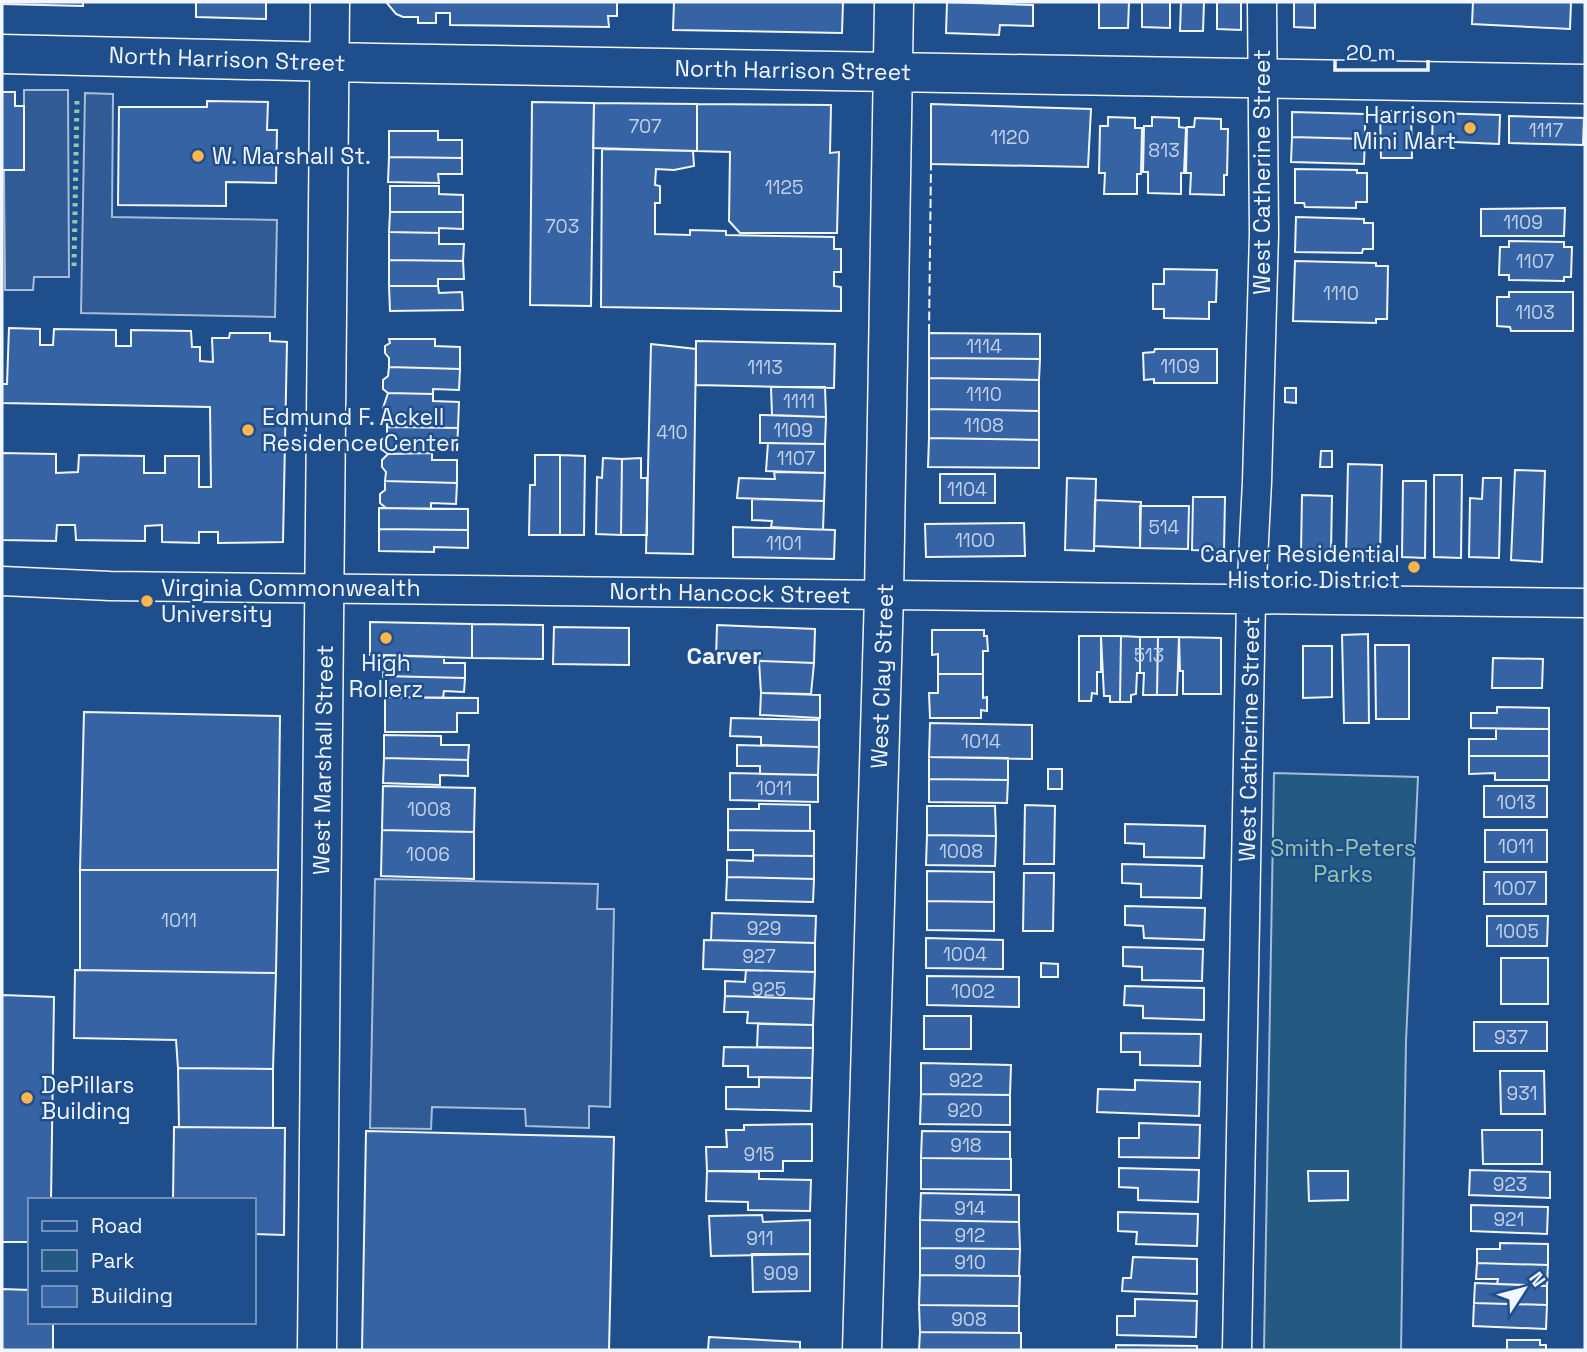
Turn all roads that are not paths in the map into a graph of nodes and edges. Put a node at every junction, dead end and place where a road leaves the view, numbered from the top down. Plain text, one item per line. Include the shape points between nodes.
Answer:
1 (330, 2) edge
2 (894, 2) edge
3 (1262, 2) edge
4 (2, 54) edge
5 (330, 62) junction
6 (894, 72) junction
7 (1261, 77) junction
8 (1585, 84) edge
9 (2, 581) edge
10 (324, 587) junction
11 (884, 595) junction
12 (1251, 599) junction
13 (1585, 603) edge
14 (317, 1350) edge
15 (862, 1350) edge
16 (1237, 1350) edge

1 - 5 street, West Marshall Street
2 - 6 street, West Clay Street
3 - 7 street, West Catherine Street
4 - 5 street, North Harrison Street
5 - 6 street, North Harrison Street
5 - 10 street, West Marshall Street
6 - 7 street, North Harrison Street
6 - 11 street, West Clay Street
7 - 8 street, North Harrison Street
7 - 12 street, West Catherine Street via 1264,234
9 - 10 street, North Hancock Street
10 - 11 street, North Hancock Street
10 - 14 street, West Marshall Street
11 - 12 street, North Hancock Street
11 - 15 street, West Clay Street
12 - 13 street, North Hancock Street
12 - 16 street, West Catherine Street

